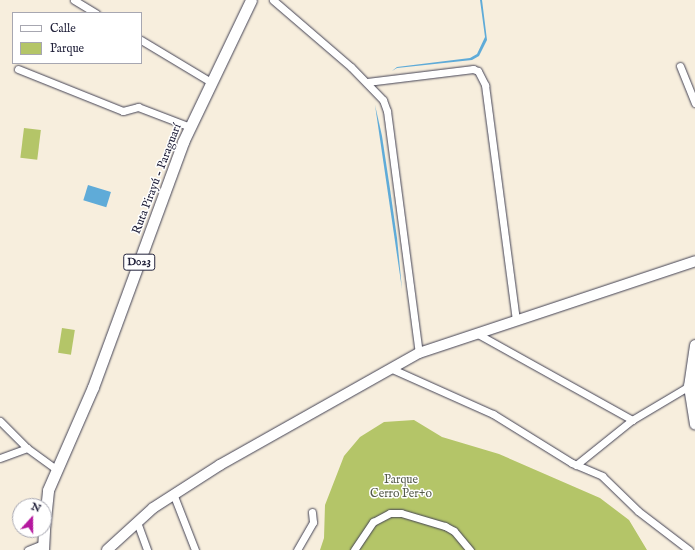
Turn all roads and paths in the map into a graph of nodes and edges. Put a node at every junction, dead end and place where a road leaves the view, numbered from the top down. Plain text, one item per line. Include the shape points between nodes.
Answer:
1 (74, 0) edge
2 (251, 0) edge
3 (273, 0) edge
4 (94, 12) edge
5 (142, 41) edge
6 (680, 66) dead end
7 (18, 70) dead end
8 (211, 82) junction
9 (367, 82) junction
10 (695, 103) edge
11 (190, 128) junction
12 (695, 261) edge
13 (516, 319) junction
14 (476, 333) junction
15 (694, 351) edge
16 (419, 353) junction
17 (390, 368) junction
18 (689, 386) junction
19 (632, 420) junction
20 (0, 421) edge
21 (695, 424) edge
22 (28, 448) junction
23 (0, 458) edge
24 (576, 465) junction
25 (57, 470) junction
26 (174, 496) junction
27 (47, 498) edge
28 (312, 512) dead end
29 (137, 522) junction
30 (43, 547) edge
31 (28, 550) edge
32 (107, 550) edge
33 (147, 550) edge
34 (195, 550) edge
35 (297, 550) edge
36 (354, 550) edge
37 (470, 550) edge
38 (689, 550) edge

1 - 4 street
2 - 8 main road, Ruta Pirayú - Paraguarí / D023
3 - 9 street
5 - 8 street
6 - 10 street
7 - 11 street via 123,111 138,107
8 - 11 main road, Ruta Pirayú - Paraguarí / D023
9 - 13 street via 473,69 478,71 485,85
9 - 16 street via 383,100 387,111
11 - 25 main road, Ruta Pirayú - Paraguarí / D023 via 93,387
12 - 13 main road
13 - 14 main road
14 - 16 main road
14 - 19 street
15 - 18 main road
16 - 17 main road
17 - 24 street via 493,414
17 - 26 main road via 220,465
18 - 19 street
18 - 21 main road
19 - 24 street
20 - 22 street
22 - 23 street
22 - 25 street
24 - 38 street via 602,476 638,511
25 - 27 main road, Ruta Pirayú - Paraguarí / D023
26 - 29 main road
26 - 34 street
28 - 35 street via 314,522
29 - 32 main road
29 - 33 street
30 - 31 street
36 - 37 street via 373,522 390,514 400,513 445,526 454,531

